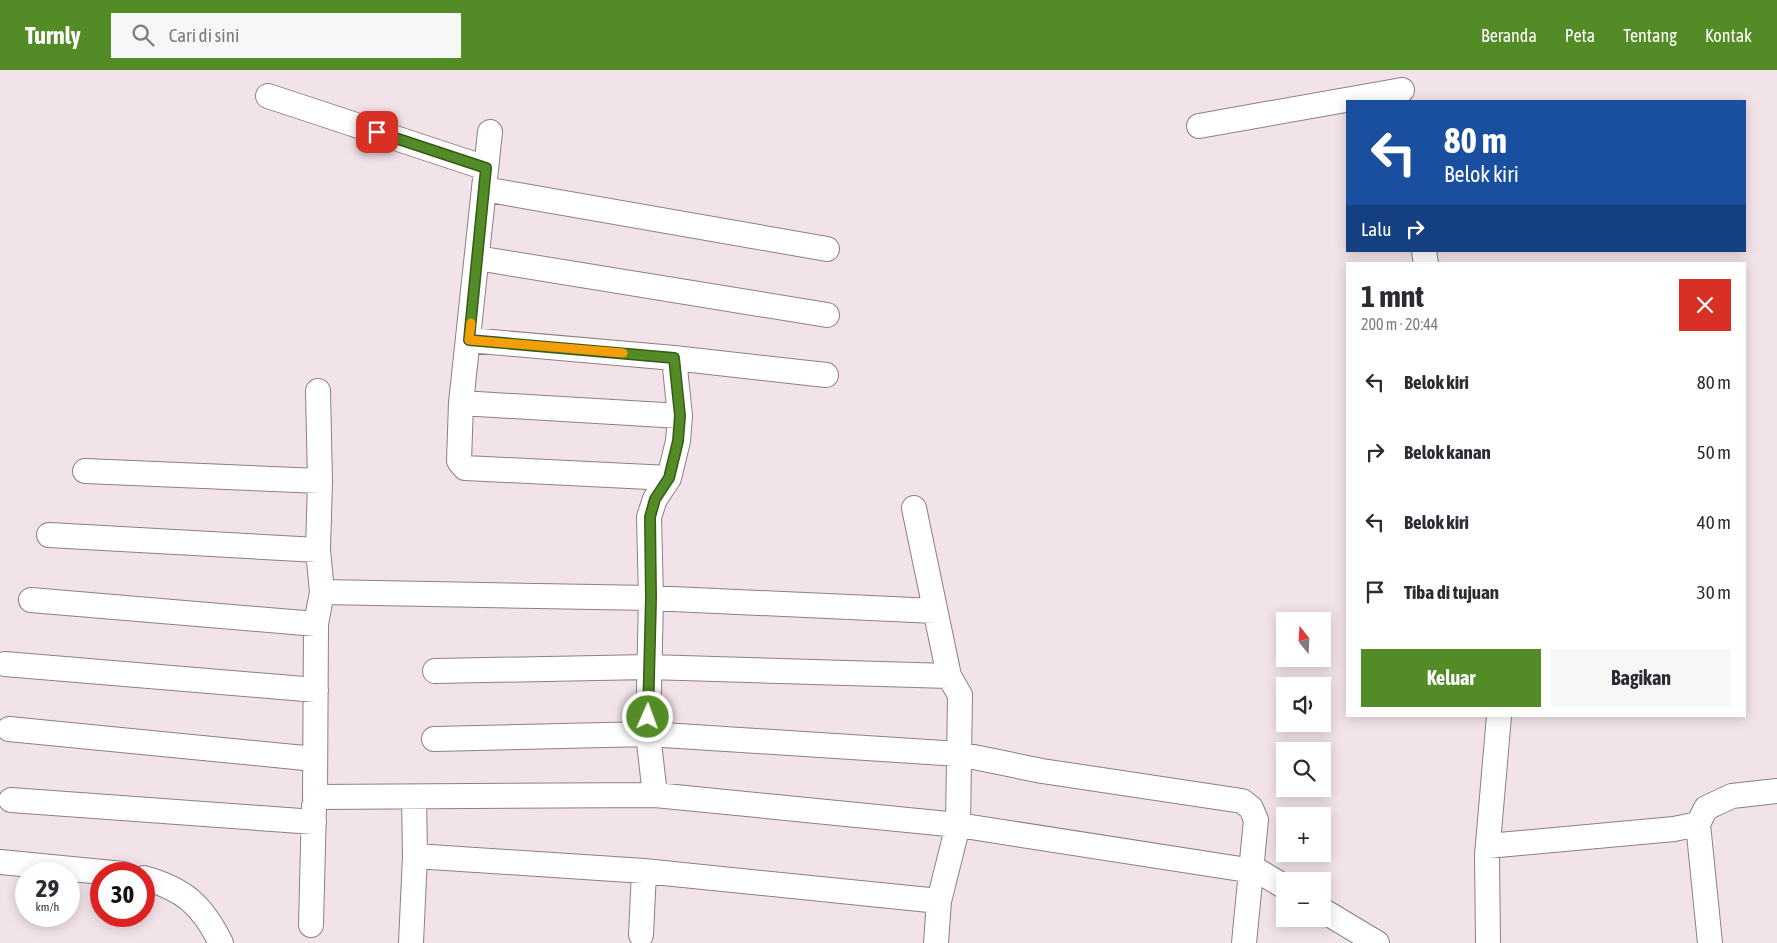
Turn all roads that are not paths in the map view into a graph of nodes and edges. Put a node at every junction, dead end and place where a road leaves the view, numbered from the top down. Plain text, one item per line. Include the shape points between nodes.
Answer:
1 (1402, 87) edge
2 (268, 96) dead end
3 (1199, 126) dead end
4 (490, 132) dead end
5 (485, 179) junction
6 (827, 249) dead end
7 (477, 258) junction
8 (827, 315) dead end
9 (469, 340) junction
10 (674, 358) junction
11 (826, 375) dead end
12 (318, 391) dead end
13 (461, 403) junction
14 (680, 416) junction
15 (85, 470) dead end
16 (669, 478) junction
17 (320, 480) junction
18 (914, 508) dead end
19 (49, 535) dead end
20 (318, 550) junction
21 (322, 592) junction
22 (651, 598) junction
23 (30, 600) dead end
24 (935, 611) junction
25 (316, 624) junction
26 (5, 664) dead end
27 (649, 667) junction
28 (435, 671) dead end
29 (949, 676) junction
30 (316, 690) junction
31 (1499, 717) edge
32 (9, 729) dead end
33 (648, 734) junction
34 (434, 739) dead end
35 (959, 754) junction
36 (315, 759) junction
37 (1777, 791) edge
38 (655, 795) junction
39 (314, 797) junction
40 (414, 797) junction
41 (11, 800) dead end
42 (314, 822) junction
43 (1698, 824) junction
44 (958, 825) junction
45 (1488, 846) junction
46 (415, 856) junction
47 (0, 862) edge
48 (90, 871) edge
49 (644, 871) junction
50 (1252, 871) junction
51 (155, 881) edge
52 (1276, 882) edge
53 (939, 901) junction
54 (1331, 915) edge
55 (311, 926) dead end
56 (641, 935) dead end
57 (221, 943) edge
58 (411, 943) edge
59 (936, 943) edge
60 (1244, 943) edge
61 (1377, 943) edge
62 (1488, 943) edge
63 (1710, 943) edge

1 - 3 street
2 - 5 street
4 - 5 street
5 - 6 street
5 - 7 street
7 - 8 street
7 - 9 street
9 - 10 street
9 - 13 street
10 - 11 street
10 - 14 street
12 - 17 street
13 - 14 street
13 - 16 street via 458,450 459,461 465,468
14 - 16 street
15 - 17 street
16 - 22 street via 655,499 650,517
17 - 20 street
18 - 24 street
19 - 20 street
20 - 21 street
21 - 22 street
21 - 25 street
22 - 24 street
22 - 27 street
23 - 25 street
24 - 29 street
25 - 30 street
26 - 30 street
27 - 28 street
27 - 29 street
27 - 33 street
29 - 35 street via 960,695
30 - 36 street
31 - 45 street
32 - 36 street
33 - 34 street
33 - 35 street
33 - 38 street
35 - 44 street
35 - 50 street via 1042,771 1242,801 1251,808 1256,820
36 - 39 street
37 - 43 street via 1732,796 1706,808
38 - 40 street
38 - 44 street
39 - 40 street
39 - 42 street
40 - 46 street
41 - 42 street
42 - 55 street
43 - 45 street
43 - 63 street
44 - 50 street
44 - 53 street
45 - 62 street
46 - 49 street
46 - 58 street
47 - 48 street
49 - 53 street
49 - 56 street
50 - 52 street
50 - 60 street
51 - 57 street via 184,894 200,909
53 - 59 street
54 - 61 street

